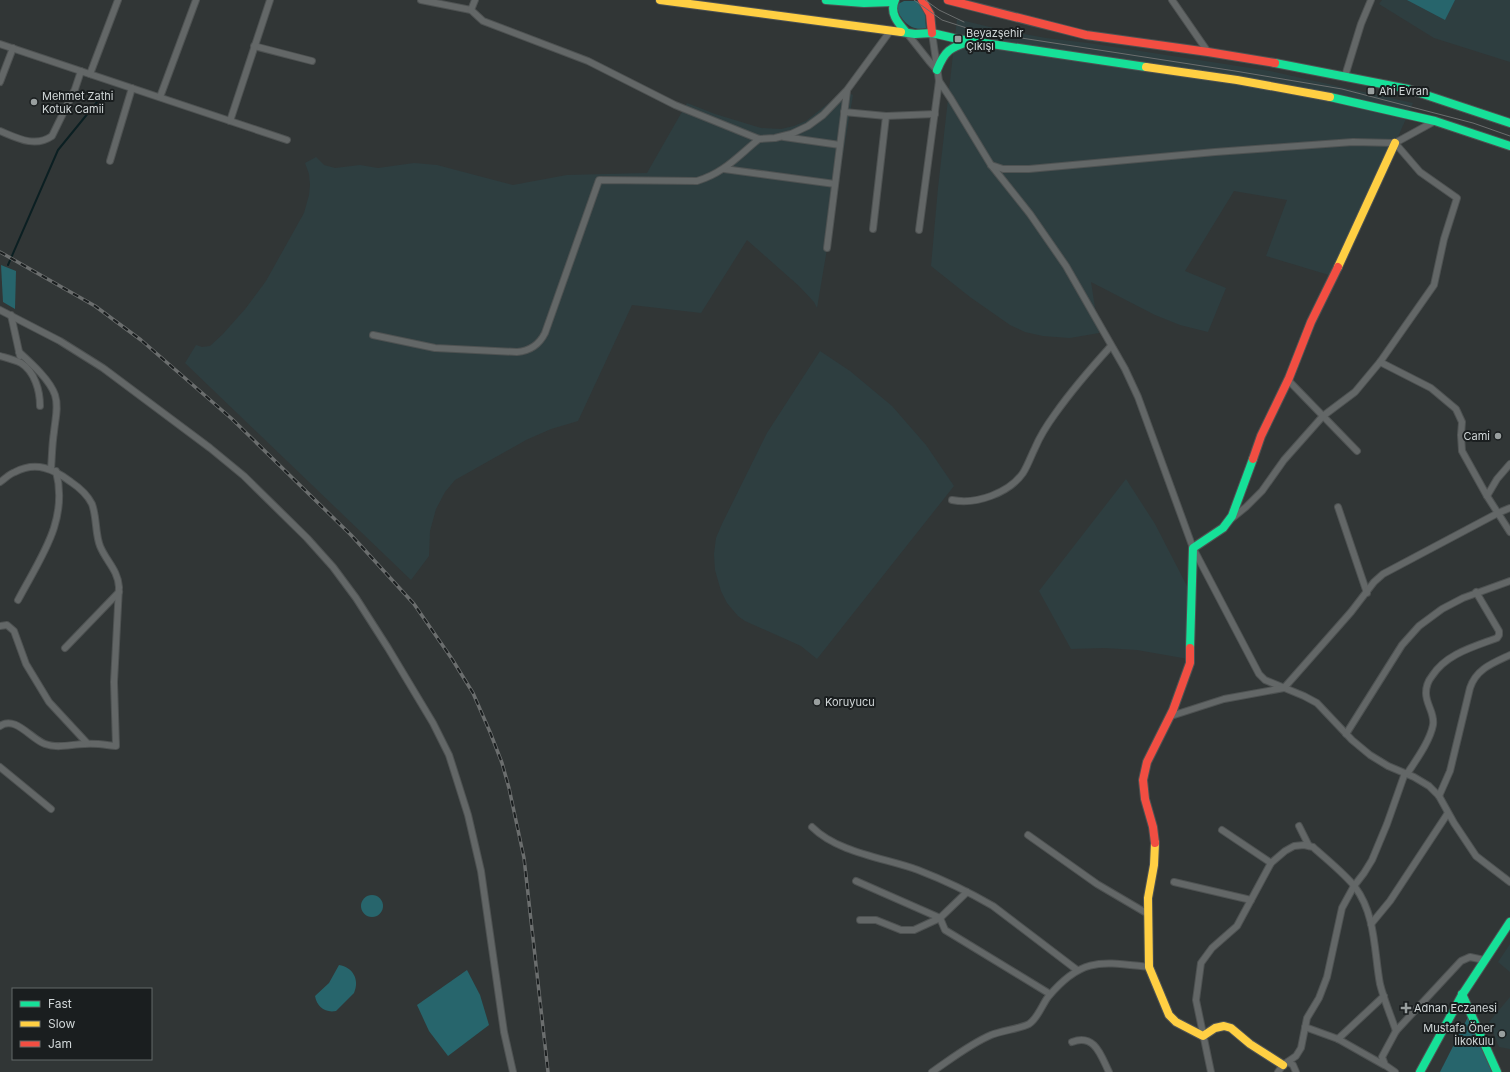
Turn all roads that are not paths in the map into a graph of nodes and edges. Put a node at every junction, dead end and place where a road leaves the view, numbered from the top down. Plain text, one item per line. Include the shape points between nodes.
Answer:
1 (118, 0) edge
2 (196, 0) edge
3 (270, 0) edge
4 (421, 0) edge
5 (475, 0) edge
6 (660, 0) edge
7 (826, 0) edge
8 (922, 0) edge
9 (953, 0) edge
10 (1172, 0) edge
11 (1371, 0) edge
12 (892, 1) edge
13 (471, 10) junction
14 (891, 30) junction
15 (906, 32) junction
16 (932, 33) junction
17 (971, 41) junction
18 (0, 44) edge
19 (254, 46) junction
20 (13, 48) junction
21 (1208, 52) junction
22 (312, 61) dead end
23 (937, 70) junction
24 (80, 71) junction
25 (90, 74) junction
26 (1345, 76) junction
27 (939, 81) junction
28 (0, 82) edge
29 (132, 88) junction
30 (847, 90) junction
31 (160, 97) junction
32 (844, 112) junction
33 (935, 114) junction
34 (886, 116) junction
35 (230, 121) junction
36 (1435, 121) junction
37 (1510, 123) edge
38 (0, 131) edge
39 (780, 137) junction
40 (759, 139) junction
41 (287, 140) dead end
42 (1395, 143) junction
43 (840, 145) junction
44 (1510, 146) edge
45 (110, 161) dead end
46 (991, 165) junction
47 (724, 169) junction
48 (835, 184) junction
49 (873, 229) dead end
50 (919, 230) dead end
51 (827, 248) dead end
52 (0, 310) edge
53 (11, 315) junction
54 (373, 335) dead end
55 (1111, 346) junction
56 (19, 352) junction
57 (0, 356) edge
58 (1380, 362) junction
59 (22, 364) junction
60 (1288, 380) junction
61 (40, 406) dead end
62 (1323, 416) junction
63 (1357, 451) dead end
64 (1510, 464) edge
65 (54, 470) junction
66 (0, 482) edge
67 (1487, 496) junction
68 (952, 500) dead end
69 (1338, 507) dead end
70 (1510, 508) edge
71 (1498, 513) junction
72 (1230, 520) junction
73 (1510, 532) edge
74 (1193, 548) junction
75 (1510, 581) edge
76 (119, 592) junction
77 (1476, 592) junction
78 (1366, 593) junction
79 (18, 600) dead end
80 (0, 626) edge
81 (65, 648) dead end
82 (1510, 655) edge
83 (1284, 688) junction
84 (1170, 716) junction
85 (0, 726) edge
86 (1346, 734) junction
87 (87, 743) junction
88 (0, 767) edge
89 (1406, 774) junction
90 (1439, 796) junction
91 (51, 809) dead end
92 (1448, 813) junction
93 (1299, 826) dead end
94 (812, 827) dead end
95 (1222, 830) dead end
96 (1028, 835) dead end
97 (1309, 846) junction
98 (1271, 863) junction
99 (856, 881) dead end
100 (1174, 882) dead end
101 (1510, 882) edge
102 (1354, 886) junction
103 (967, 892) junction
104 (1251, 900) junction
105 (1148, 914) junction
106 (940, 918) junction
107 (860, 920) dead end
108 (1510, 922) edge
109 (1371, 924) junction
110 (1484, 960) junction
111 (1149, 967) junction
112 (1077, 970) junction
113 (1050, 994) junction
114 (1462, 994) junction
115 (1384, 996) junction
116 (1305, 1027) junction
117 (1396, 1031) junction
118 (1203, 1036) junction
119 (1338, 1039) junction
120 (1072, 1042) dead end
121 (1285, 1064) junction
122 (1385, 1065) junction
123 (513, 1072) edge
124 (932, 1072) edge
125 (1109, 1072) edge
126 (1211, 1072) edge
127 (1278, 1072) edge
128 (1296, 1072) edge
129 (1395, 1072) edge
130 (1420, 1072) edge
131 (1497, 1072) edge

1 - 25 street
2 - 31 street
3 - 19 street
4 - 13 street
5 - 13 street
6 - 14 main road
7 - 12 main road via 864,3
8 - 16 main road via 930,14
9 - 21 main road via 1086,35
10 - 21 street
11 - 26 street
12 - 15 main road via 894,15
13 - 40 street via 483,21 588,61 675,105
14 - 15 main road
14 - 30 street
15 - 16 main road
15 - 23 street
16 - 17 main road
16 - 23 street
17 - 23 main road via 942,55
17 - 36 main road via 1237,80 1336,98
18 - 20 street
19 - 22 street
19 - 35 street
20 - 24 street
20 - 28 street
21 - 26 main road
23 - 27 street
24 - 25 street
24 - 38 street via 75,89 52,136 40,142 30,142
25 - 29 street
26 - 37 main road via 1408,90
27 - 33 street
27 - 46 street
29 - 31 street
29 - 45 street
30 - 32 street
30 - 39 street via 816,121
31 - 35 street
32 - 34 street
32 - 43 street
33 - 34 street
33 - 50 street
34 - 49 street
35 - 41 street
36 - 42 street
36 - 44 main road
39 - 40 street
39 - 43 street
40 - 47 street
42 - 46 street via 1353,142 1030,169 1003,169
42 - 58 street via 1420,172 1457,198 1444,239 1434,285
42 - 60 main road via 1311,322
43 - 48 street
46 - 55 street via 1044,233 1076,282
47 - 48 street
47 - 54 street via 697,181 600,180 545,333 541,341 530,349 517,352 435,348
48 - 51 street
52 - 53 street
53 - 56 street
53 - 123 street via 103,368 244,476 333,566 360,603 433,723 449,755 468,815 481,871 504,1032
55 - 68 street via 1056,412 1016,481 982,498 961,502
55 - 74 street via 1138,397
56 - 59 street
56 - 65 street via 44,378 55,396 57,410 52,444
57 - 59 street
58 - 62 street via 1355,392
58 - 67 street via 1431,388 1456,409 1462,422 1462,451
59 - 61 street via 37,385
60 - 62 street
60 - 72 main road via 1261,436
62 - 63 street
62 - 72 street via 1284,460 1262,490
64 - 67 street
65 - 66 street via 40,467 23,469 10,474
65 - 76 street via 79,487 89,499 99,544 116,573
65 - 79 street via 60,496 57,522
67 - 71 street
69 - 78 street
70 - 71 street
71 - 73 street
71 - 78 street via 1388,570
72 - 74 main road via 1223,528
74 - 83 street via 1260,674 1266,680
74 - 84 main road via 1190,663
75 - 77 street
76 - 81 street
76 - 87 street via 114,676 116,746
77 - 86 street via 1442,609 1407,638
77 - 89 street via 1500,631 1499,635 1453,655 1433,674 1426,690 1426,698 1433,717 1432,731
78 - 83 street
80 - 87 street via 7,625 14,631 26,664 49,702
82 - 90 street via 1484,668 1474,679 1450,771
83 - 84 street via 1224,699
83 - 86 street via 1317,703
84 - 105 main road via 1149,756 1144,774 1144,789 1155,846
85 - 87 street via 13,724 50,746
86 - 89 street via 1370,755
88 - 91 street
89 - 90 street via 1429,786
89 - 102 street via 1372,860
90 - 92 street
92 - 101 street via 1476,856
92 - 109 street via 1390,901
93 - 97 street
94 - 103 street via 840,846 918,870
95 - 98 street
96 - 105 street via 1097,884
97 - 98 street via 1299,845 1290,848
97 - 102 street
98 - 104 street
99 - 106 street
100 - 104 street
102 - 109 street via 1364,902
102 - 116 street via 1342,908 1327,977
103 - 106 street
103 - 112 street via 993,906
104 - 118 street via 1237,926 1212,948 1201,963 1196,1000
105 - 111 main road
106 - 107 street via 909,931 876,920
106 - 113 street via 945,930
108 - 110 main road
109 - 115 street
110 - 114 main road
110 - 117 street via 1470,957 1461,961
111 - 112 street via 1100,963
111 - 118 main road via 1169,1015 1176,1022
112 - 113 street
113 - 124 street via 1029,1024 985,1038
114 - 130 main road
114 - 131 main road
115 - 117 street
115 - 119 street
116 - 119 street
116 - 121 street via 1301,1048 1296,1056
117 - 122 street via 1383,1053 1382,1060
118 - 121 main road via 1219,1027 1231,1028 1250,1044
118 - 126 street
119 - 122 street
120 - 125 street via 1085,1040 1093,1043
121 - 127 street
121 - 128 street via 1293,1065
122 - 129 street

